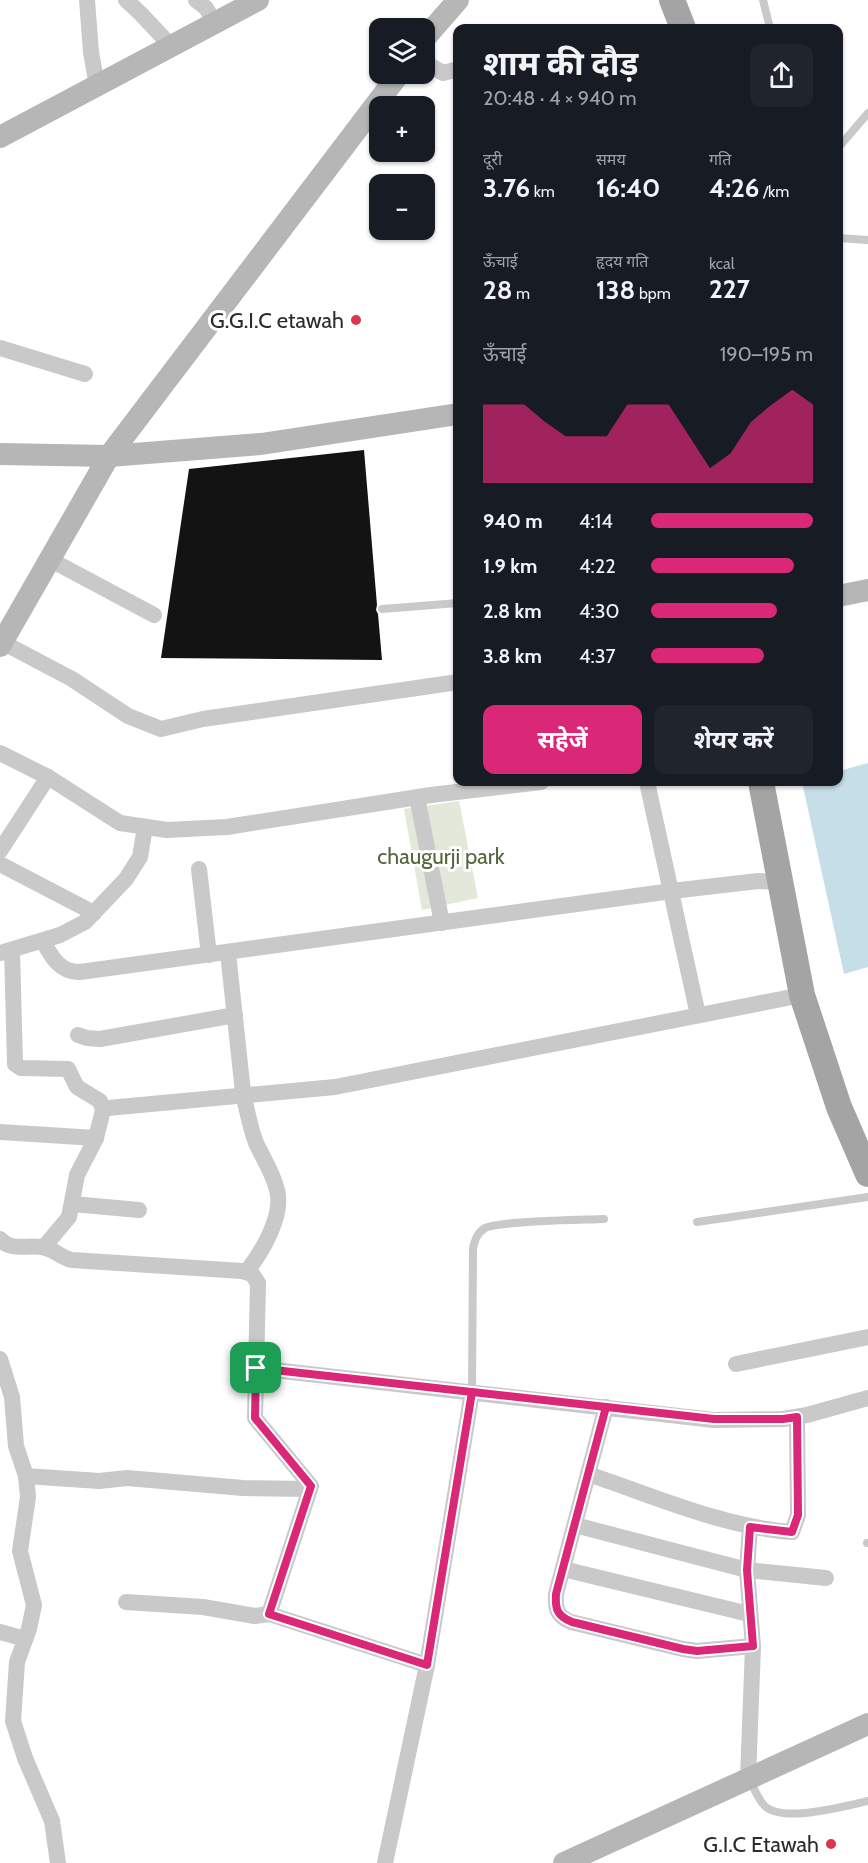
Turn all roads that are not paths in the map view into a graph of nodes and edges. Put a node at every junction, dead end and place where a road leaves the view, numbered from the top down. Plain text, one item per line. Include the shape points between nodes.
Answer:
1 (87, 0) edge
2 (126, 0) edge
3 (196, 0) edge
4 (258, 0) edge
5 (458, 0) edge
6 (763, 0) edge
7 (215, 23) junction
8 (769, 24) edge
9 (435, 26) edge
10 (171, 46) junction
11 (435, 68) edge
12 (453, 70) edge
13 (391, 84) edge
14 (97, 86) junction
15 (868, 113) edge
16 (0, 137) edge
17 (843, 142) edge
18 (843, 238) edge
19 (868, 240) edge
20 (0, 348) edge
21 (85, 374) dead end
22 (453, 415) edge
23 (0, 453) edge
24 (108, 456) junction
25 (50, 560) junction
26 (868, 590) edge
27 (843, 595) edge
28 (453, 603) edge
29 (382, 609) dead end
30 (154, 615) dead end
31 (1, 644) edge
32 (453, 683) edge
33 (0, 753) edge
34 (48, 777) junction
35 (508, 786) edge
36 (647, 786) edge
37 (761, 786) edge
38 (417, 797) junction
39 (145, 827) junction
40 (0, 851) edge
41 (0, 864) edge
42 (200, 869) dead end
43 (780, 882) junction
44 (672, 891) junction
45 (94, 913) junction
46 (442, 923) junction
47 (43, 941) junction
48 (6, 952) edge
49 (228, 953) junction
50 (209, 955) junction
51 (802, 995) junction
52 (235, 1015) junction
53 (698, 1015) junction
54 (78, 1035) dead end
55 (103, 1110) junction
56 (0, 1132) edge
57 (96, 1138) junction
58 (868, 1174) edge
59 (868, 1197) edge
60 (73, 1204) junction
61 (139, 1210) dead end
62 (604, 1219) dead end
63 (697, 1222) dead end
64 (2, 1244) edge
65 (44, 1247) junction
66 (248, 1271) junction
67 (868, 1337) edge
68 (0, 1359) edge
69 (736, 1364) dead end
70 (256, 1368) junction
71 (472, 1392) junction
72 (868, 1398) edge
73 (606, 1407) junction
74 (797, 1417) junction
75 (588, 1474) junction
76 (26, 1476) junction
77 (310, 1489) junction
78 (575, 1525) junction
79 (750, 1527) junction
80 (563, 1569) junction
81 (747, 1570) junction
82 (826, 1578) dead end
83 (126, 1602) dead end
84 (269, 1614) junction
85 (749, 1614) junction
86 (0, 1632) edge
87 (25, 1639) junction
88 (753, 1646) junction
89 (427, 1665) junction
90 (868, 1724) edge
91 (748, 1778) junction
92 (868, 1801) edge
93 (58, 1863) edge
94 (385, 1863) edge
95 (564, 1863) edge

1 - 14 street
2 - 10 street
3 - 7 street
4 - 7 street
5 - 9 street
6 - 8 lane
7 - 10 street
10 - 14 street
11 - 12 street via 443,73
13 - 24 street
14 - 16 street
15 - 17 lane
18 - 19 lane
20 - 21 street
22 - 24 street via 261,444
23 - 24 street
24 - 25 street
25 - 30 street
25 - 31 street
26 - 27 street
28 - 29 lane
31 - 32 street via 72,679 128,716 161,729 202,719
33 - 34 street
34 - 39 street via 120,823
34 - 40 street
35 - 38 street
36 - 44 street
37 - 43 main road
38 - 39 street via 227,827
38 - 46 street
39 - 45 street via 140,857 126,879
41 - 45 street
42 - 50 street
43 - 44 street
43 - 51 main road
44 - 46 street
44 - 53 street
45 - 47 street via 85,922
46 - 49 street
47 - 48 street
47 - 50 street via 54,960 73,973
48 - 55 street via 15,1064 21,1068 68,1069 77,1087 100,1101
49 - 50 street
49 - 52 street
51 - 53 street
51 - 58 main road via 839,1107
52 - 54 street via 112,1037
52 - 66 street, bridge via 245,1102 255,1141 278,1191 268,1238
53 - 55 street via 335,1087
55 - 57 street
56 - 57 street
57 - 60 street via 77,1176
59 - 63 lane
60 - 61 street
60 - 65 street via 67,1221
62 - 71 lane via 486,1227 476,1236
64 - 65 street
65 - 66 street via 72,1260
66 - 70 street via 258,1283
67 - 69 street
68 - 76 street via 12,1397 16,1446
70 - 71 street
70 - 77 street via 255,1418
71 - 73 street
71 - 89 street
72 - 74 street
73 - 74 street via 714,1419
73 - 75 street
74 - 79 street via 798,1515 792,1532
75 - 78 street
75 - 79 street
76 - 77 street
76 - 87 street via 28,1497 20,1551 34,1605
77 - 84 street
78 - 80 street
78 - 81 street
79 - 81 street
80 - 85 street
80 - 88 street via 555,1608 561,1618 683,1649
81 - 82 street
81 - 85 street
83 - 84 street via 203,1607 255,1616
84 - 89 street
85 - 88 street
86 - 87 street
87 - 93 street via 17,1662 13,1721 52,1821
88 - 91 street
89 - 94 street
90 - 91 street
91 - 92 lane via 764,1805 778,1812 814,1813
91 - 95 street

